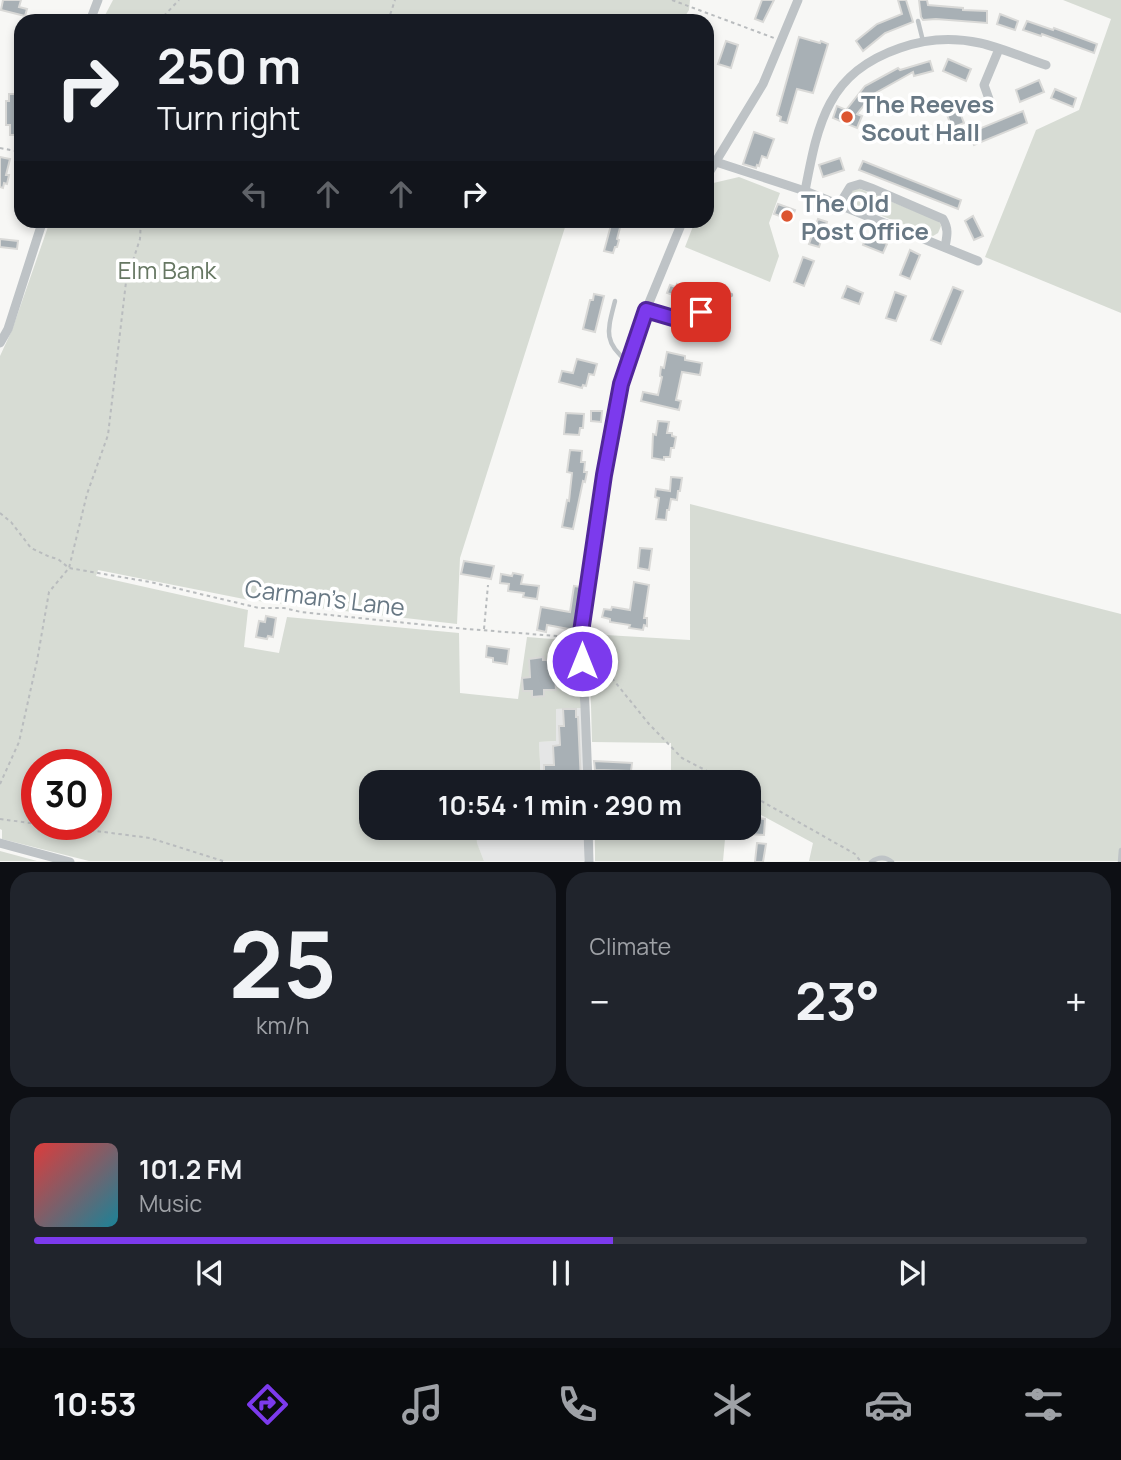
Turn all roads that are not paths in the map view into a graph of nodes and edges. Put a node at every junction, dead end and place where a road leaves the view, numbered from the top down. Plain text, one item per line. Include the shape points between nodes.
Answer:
1 (797, 0) edge
2 (918, 21) dead end
3 (923, 42) junction
4 (999, 49) junction
5 (1046, 65) dead end
6 (989, 99) dead end
7 (716, 162) junction
8 (714, 165) edge
9 (805, 191) junction
10 (839, 205) junction
11 (40, 228) edge
12 (680, 228) edge
13 (945, 247) junction
14 (978, 261) dead end
15 (731, 295) dead end
16 (614, 301) dead end
17 (646, 310) junction
18 (0, 343) edge
19 (629, 362) junction
20 (587, 770) edge
21 (588, 840) edge
22 (0, 843) edge
23 (1121, 849) edge
24 (70, 862) edge
25 (589, 862) edge
26 (871, 862) edge
27 (892, 862) edge
28 (1120, 862) edge

1 - 7 street via 763,84
2 - 3 lane
3 - 4 street via 967,41
3 - 9 street via 871,59 841,86 820,124
4 - 5 street
4 - 6 street via 984,85
7 - 8 street
7 - 9 street
9 - 10 street
10 - 13 street
10 - 13 street via 855,184 871,188 943,219 948,234
11 - 18 street
12 - 17 street
13 - 14 street
15 - 17 lane via 709,296 699,316 691,321
16 - 19 lane via 610,343
17 - 19 street
19 - 20 street via 604,475 580,639
21 - 25 street
22 - 24 street
23 - 28 lane
26 - 27 lane via 885,858

